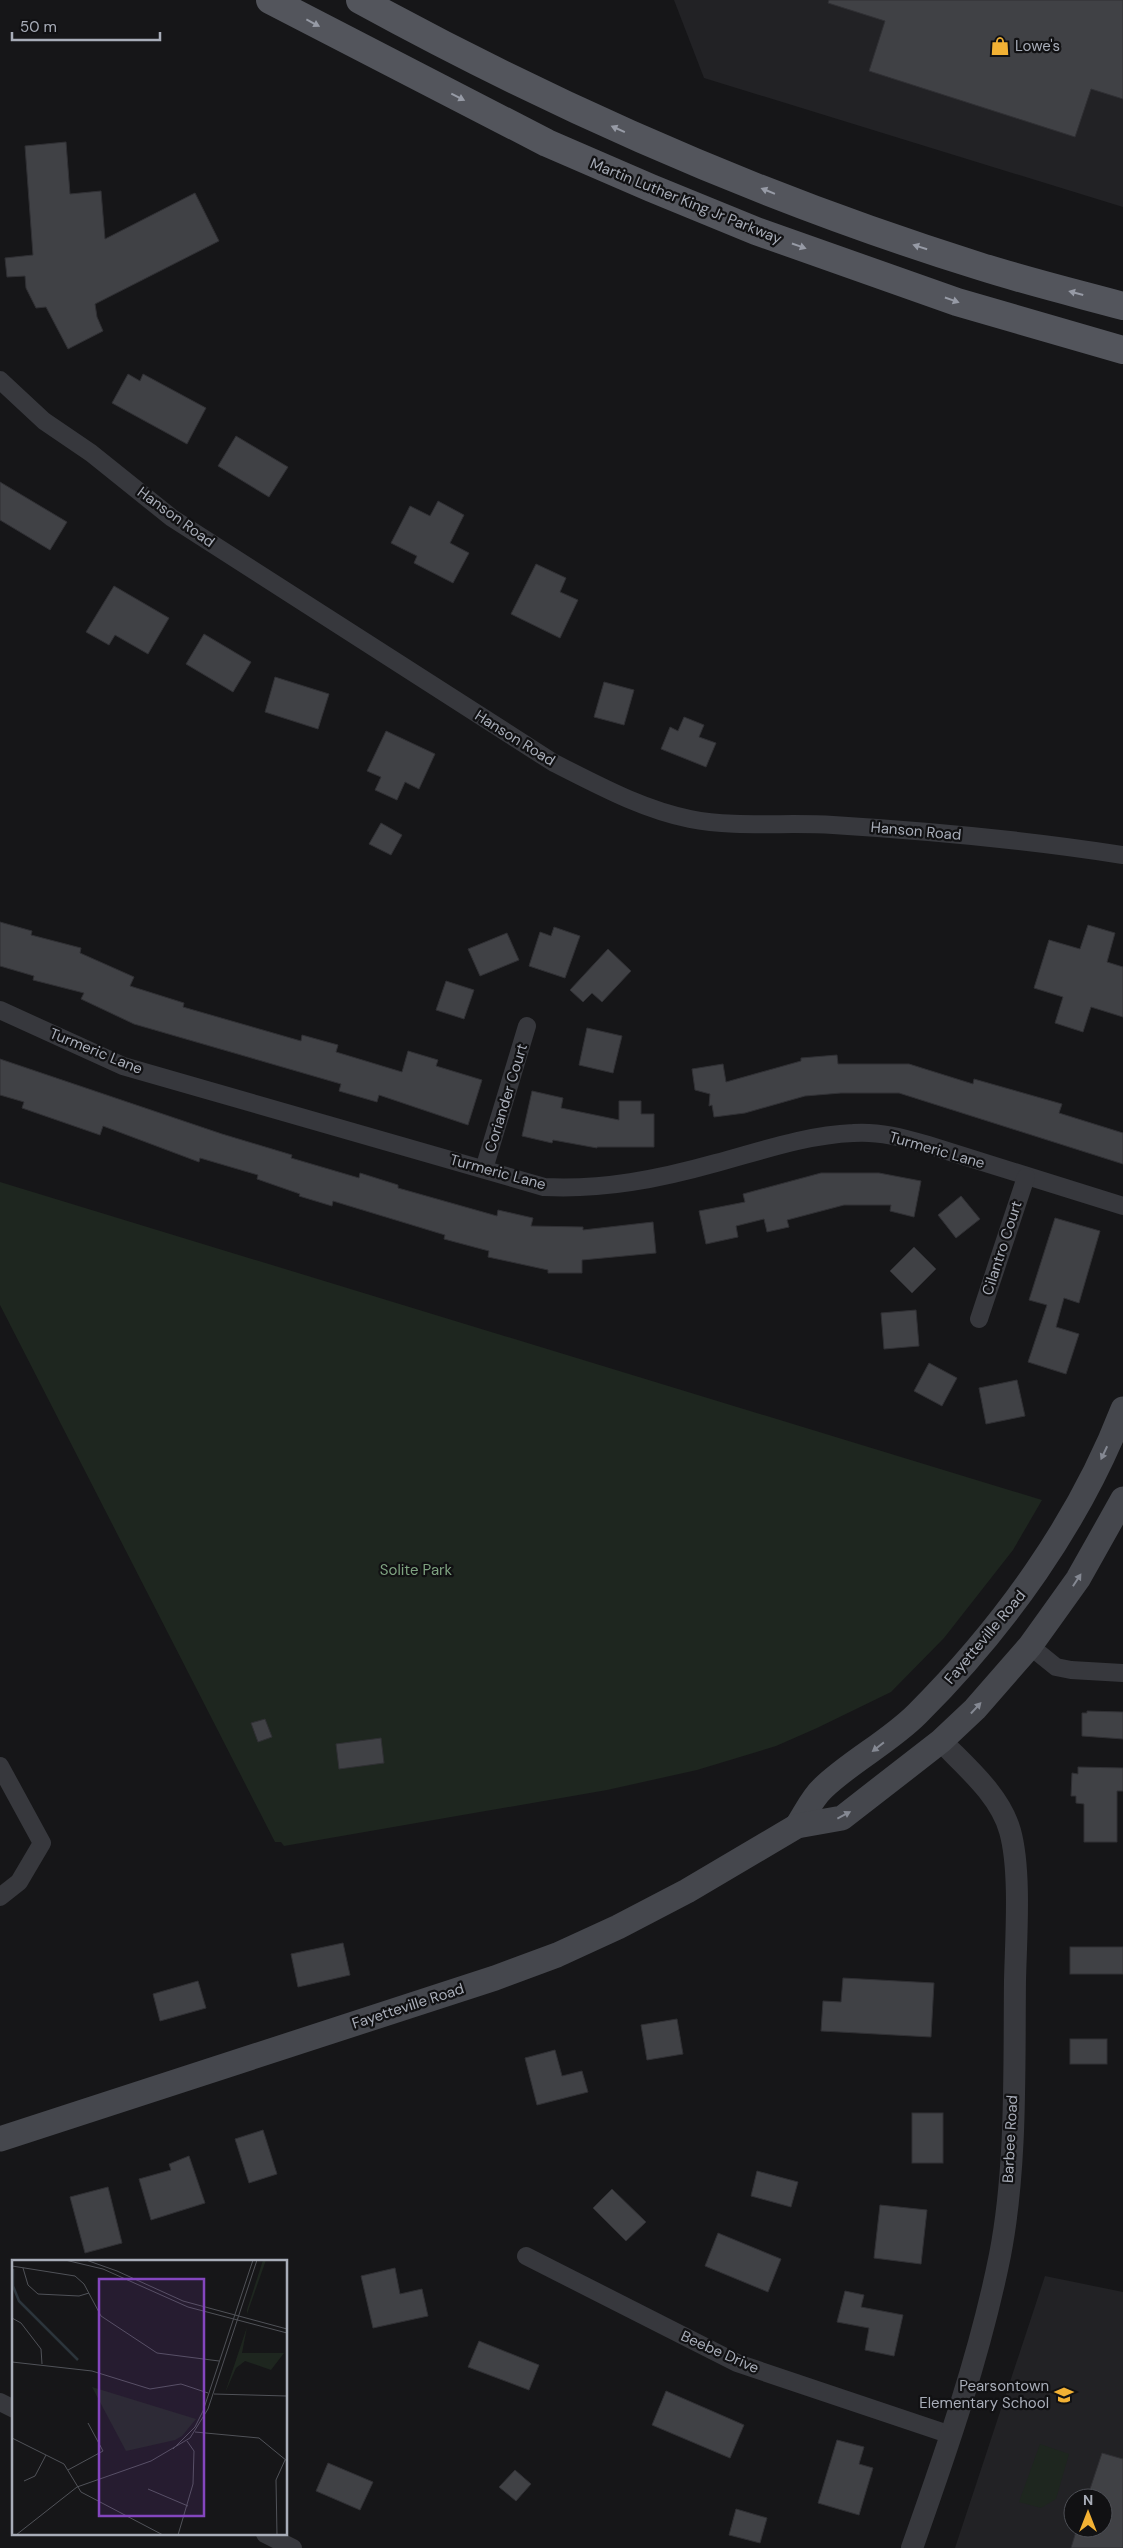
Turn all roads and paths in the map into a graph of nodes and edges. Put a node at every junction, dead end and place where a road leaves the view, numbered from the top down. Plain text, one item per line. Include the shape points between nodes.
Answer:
1 (270, 0) edge
2 (360, 0) edge
3 (1123, 306) edge
4 (1123, 350) edge
5 (0, 380) edge
6 (1123, 855) edge
7 (0, 1010) edge
8 (527, 1026) dead end
9 (484, 1170) junction
10 (1026, 1177) junction
11 (1123, 1206) edge
12 (979, 1319) dead end
13 (1123, 1408) edge
14 (1123, 1499) edge
15 (1030, 1646) junction
16 (1123, 1673) edge
17 (941, 1742) junction
18 (0, 1766) edge
19 (797, 1826) junction
20 (0, 1898) edge
21 (0, 2139) edge
22 (526, 2256) dead end
23 (0, 2402) edge
24 (12, 2408) edge
25 (951, 2435) junction
26 (270, 2536) edge
27 (293, 2548) edge
28 (912, 2548) edge

1 -> 4 main road, Martin Luther King Jr Parkway via 546,143 695,206 957,302
3 -> 2 main road via 981,267 788,200 544,96
5 - 6 street, Hanson Road via 44,421 92,453 172,518 554,763 621,796 652,809 707,821 898,829
7 - 9 street, Turmeric Lane via 123,1066
8 - 9 street, Coriander Court
9 - 10 street, Turmeric Lane via 544,1187 582,1189 660,1178 798,1141 855,1132 900,1137
10 - 11 street, Turmeric Lane
10 - 12 street, Cilantro Court
13 -> 19 main road, Fayetteville Road via 1097,1467 1026,1587 947,1684 915,1716 822,1789
15 -> 14 main road, Fayetteville Road via 1078,1579
15 - 16 street via 1056,1667
17 -> 15 main road, Fayetteville Road
19 -> 17 main road, Fayetteville Road via 842,1818
17 - 25 street, Barbee Road via 977,1778 997,1804 1010,1831 1015,1863 1012,2113 1005,2214 1000,2254
18 - 20 street via 42,1843 18,1882
19 - 21 main road, Fayetteville Road via 687,1891 557,1955
22 - 25 street, Beebe Drive via 737,2363
23 - 24 street
25 - 28 street, Barbee Road
26 - 27 street

